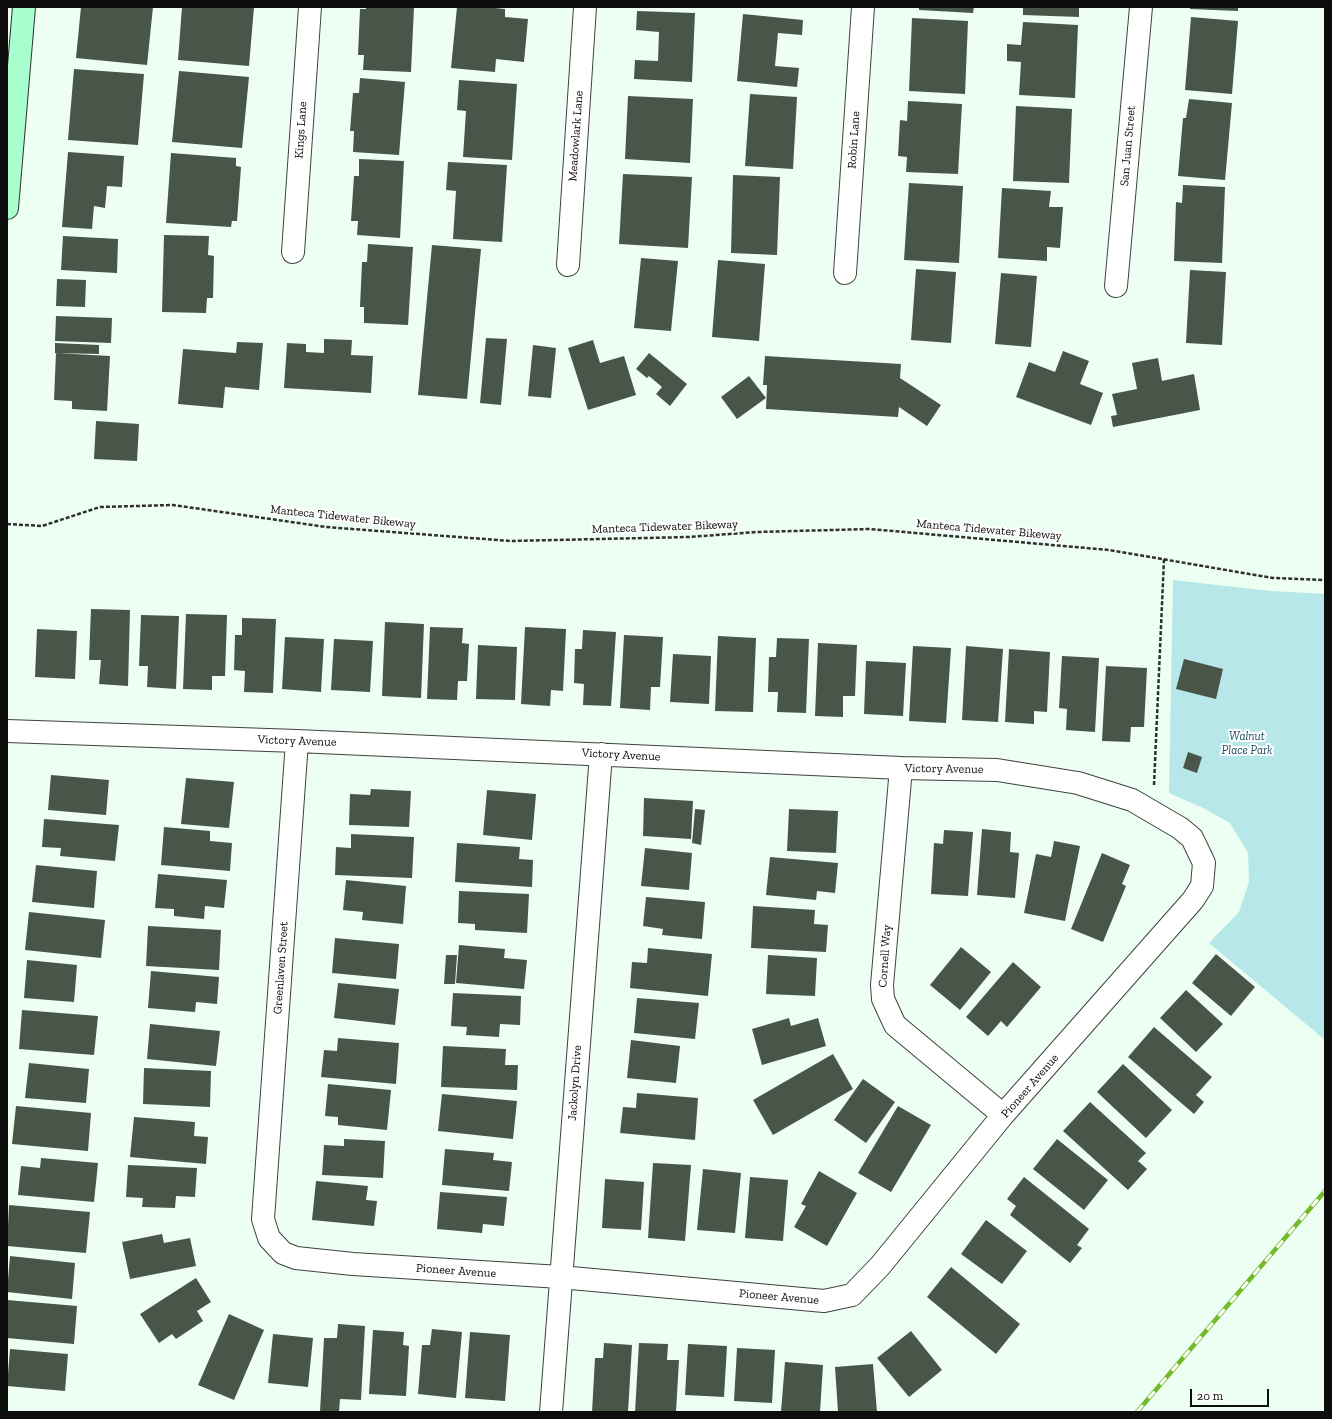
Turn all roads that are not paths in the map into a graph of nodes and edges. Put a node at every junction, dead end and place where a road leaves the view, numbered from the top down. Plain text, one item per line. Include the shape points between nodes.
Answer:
1 (24, 7) edge
2 (310, 7) edge
3 (585, 7) edge
4 (863, 7) edge
5 (1141, 7) edge
6 (8, 162) edge
7 (7, 208) edge
8 (293, 252) dead end
9 (568, 265) dead end
10 (846, 273) dead end
11 (1116, 286) dead end
12 (7, 731) edge
13 (297, 741) junction
14 (601, 754) junction
15 (901, 768) junction
16 (1204, 863) joint
17 (1003, 1115) junction
18 (264, 1195) joint
19 (560, 1277) junction
20 (551, 1412) edge

1 - 6 street
2 - 8 street, Kings Lane
3 - 9 street, Meadowlark Lane
4 - 10 street, Robin Lane
5 - 11 street, San Juan Street
6 - 7 street
12 - 13 street, Victory Avenue
13 - 14 street, Victory Avenue
13 - 18 street, Greenlaven Street
14 - 15 street, Victory Avenue
14 - 19 street, Jackolyn Drive
15 - 16 street, Victory Avenue via 997,770 1078,783 1132,800 1180,828 1192,838
15 - 17 street, Cornell Way via 882,985 884,999 894,1025
16 - 17 street, Pioneer Avenue via 1202,886 1193,900
17 - 19 street, Pioneer Avenue via 880,1266 852,1294 824,1301
18 - 19 street, Pioneer Avenue via 263,1219 269,1238 283,1253 296,1258
19 - 20 street, Jackolyn Drive

